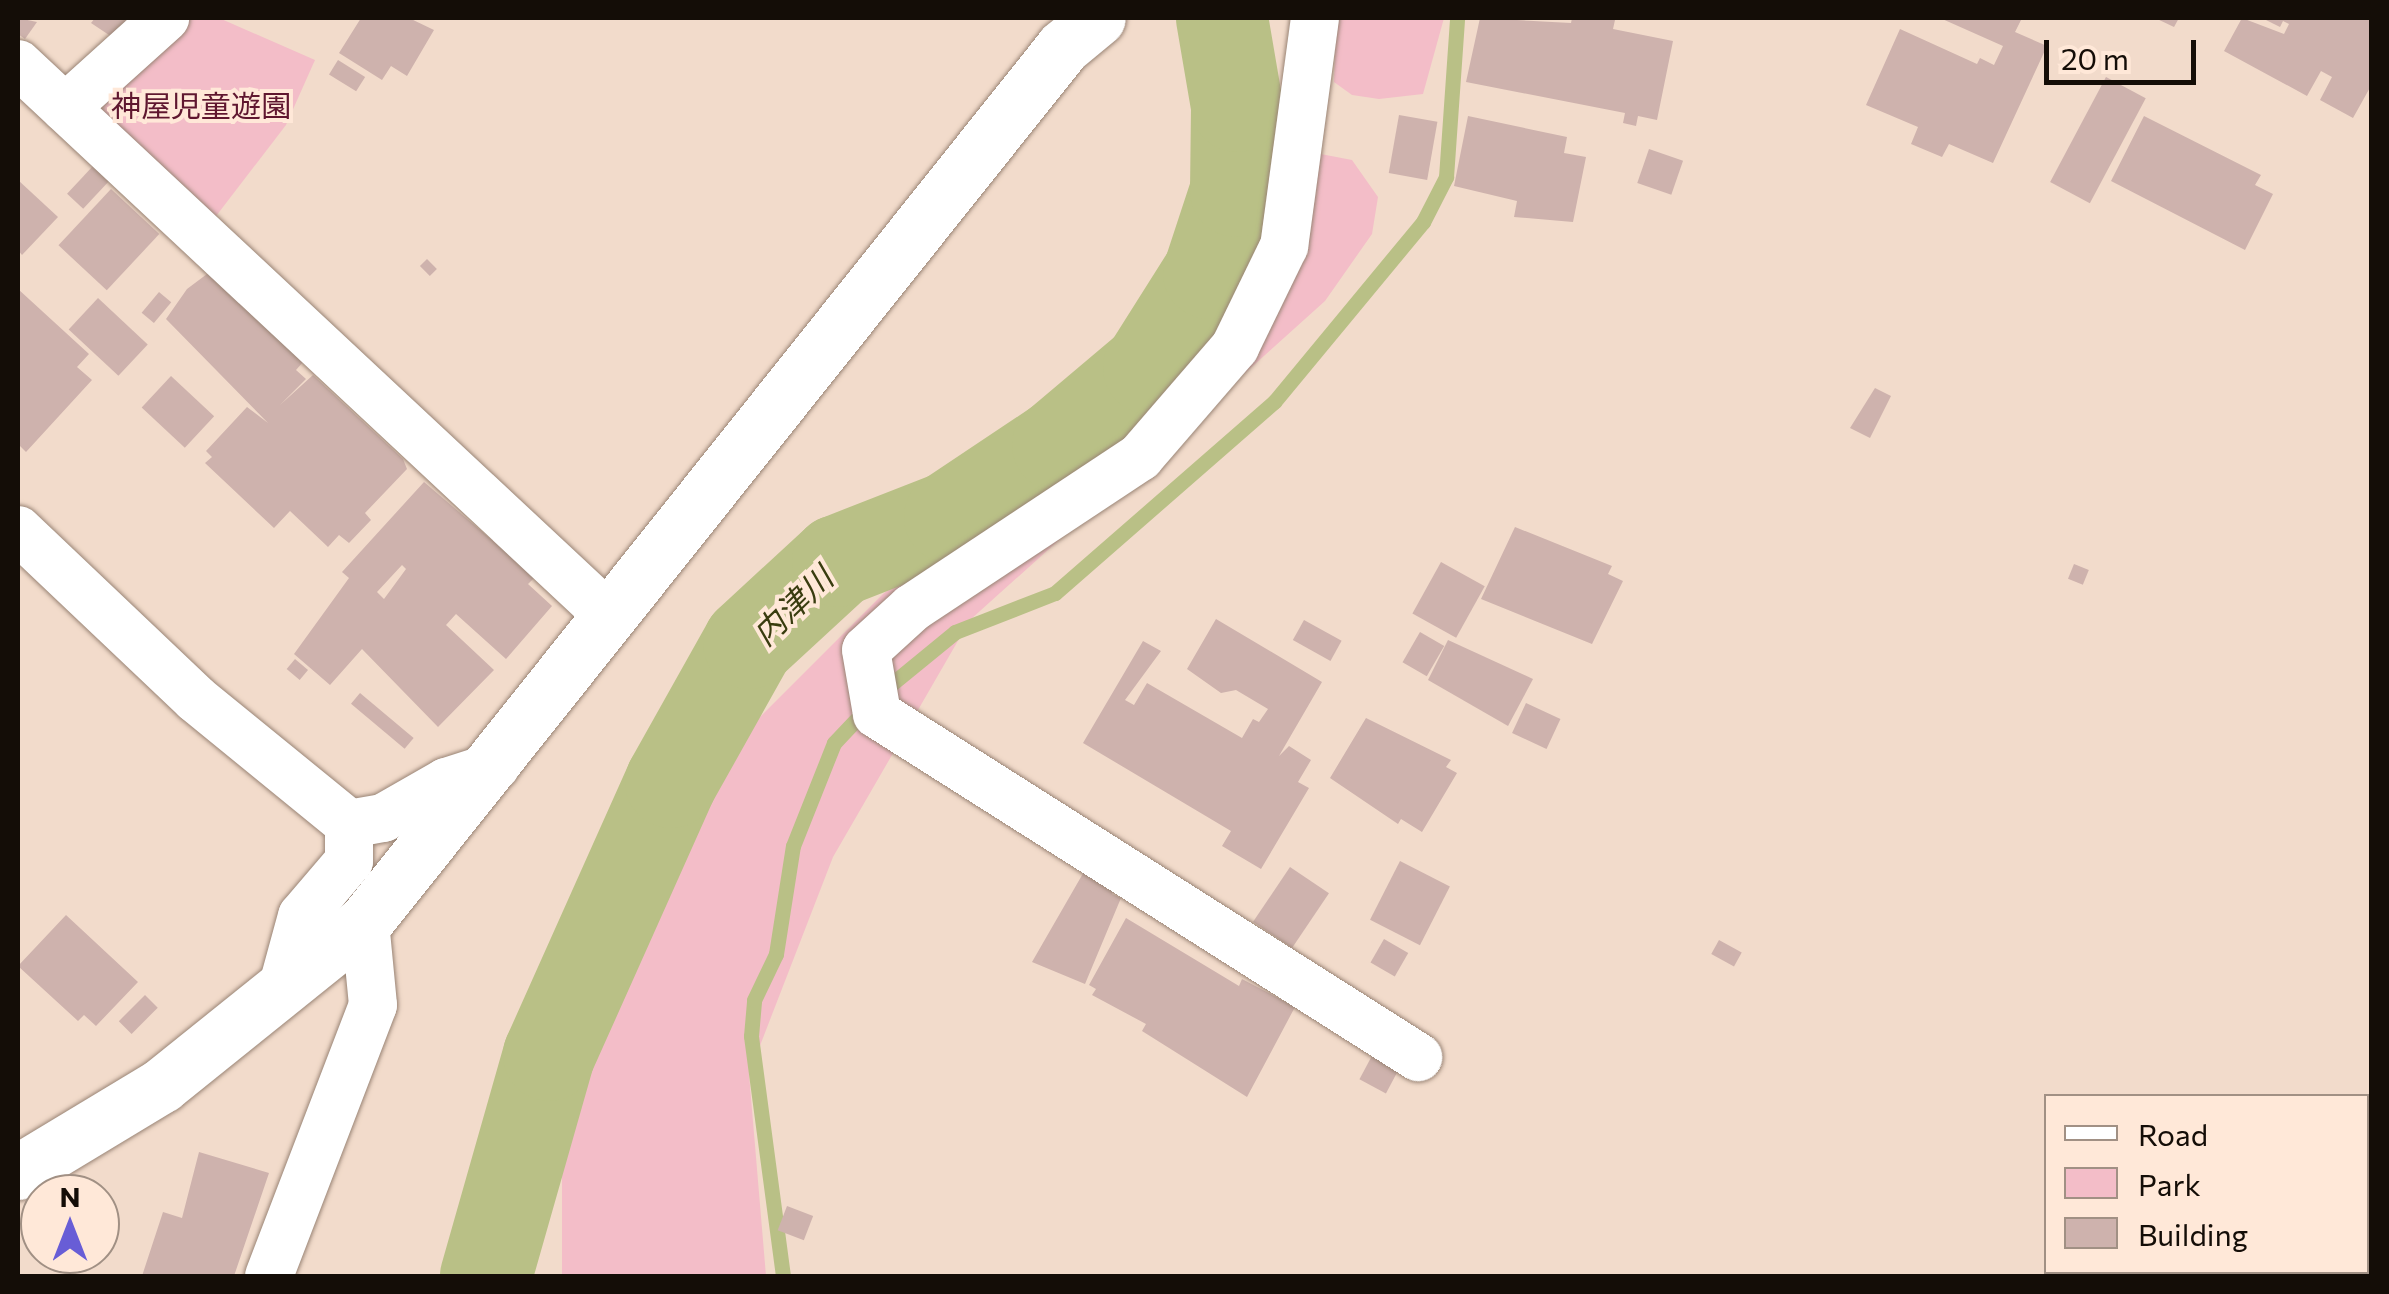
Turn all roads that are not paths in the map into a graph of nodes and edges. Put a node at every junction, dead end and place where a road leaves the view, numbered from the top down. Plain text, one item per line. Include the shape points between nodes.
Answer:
1 (165, 18) edge
2 (1315, 18) edge
3 (1092, 20) edge
4 (35, 93) edge
5 (18, 530) edge
6 (607, 614) junction
7 (496, 766) junction
8 (349, 824) junction
9 (365, 922) junction
10 (282, 989) junction
11 (1418, 1056) dead end
12 (18, 1172) edge
13 (269, 1276) edge

1 - 4 street
2 - 11 street via 1284,246 1235,347 1140,457 912,608 866,650 876,714
3 - 6 street via 1063,47
4 - 6 street
5 - 8 street via 196,699
6 - 7 street
7 - 8 street via 446,782 384,818
7 - 9 street
8 - 10 street via 349,862 302,916
9 - 10 street
9 - 13 street via 373,1005
10 - 12 street via 162,1086

